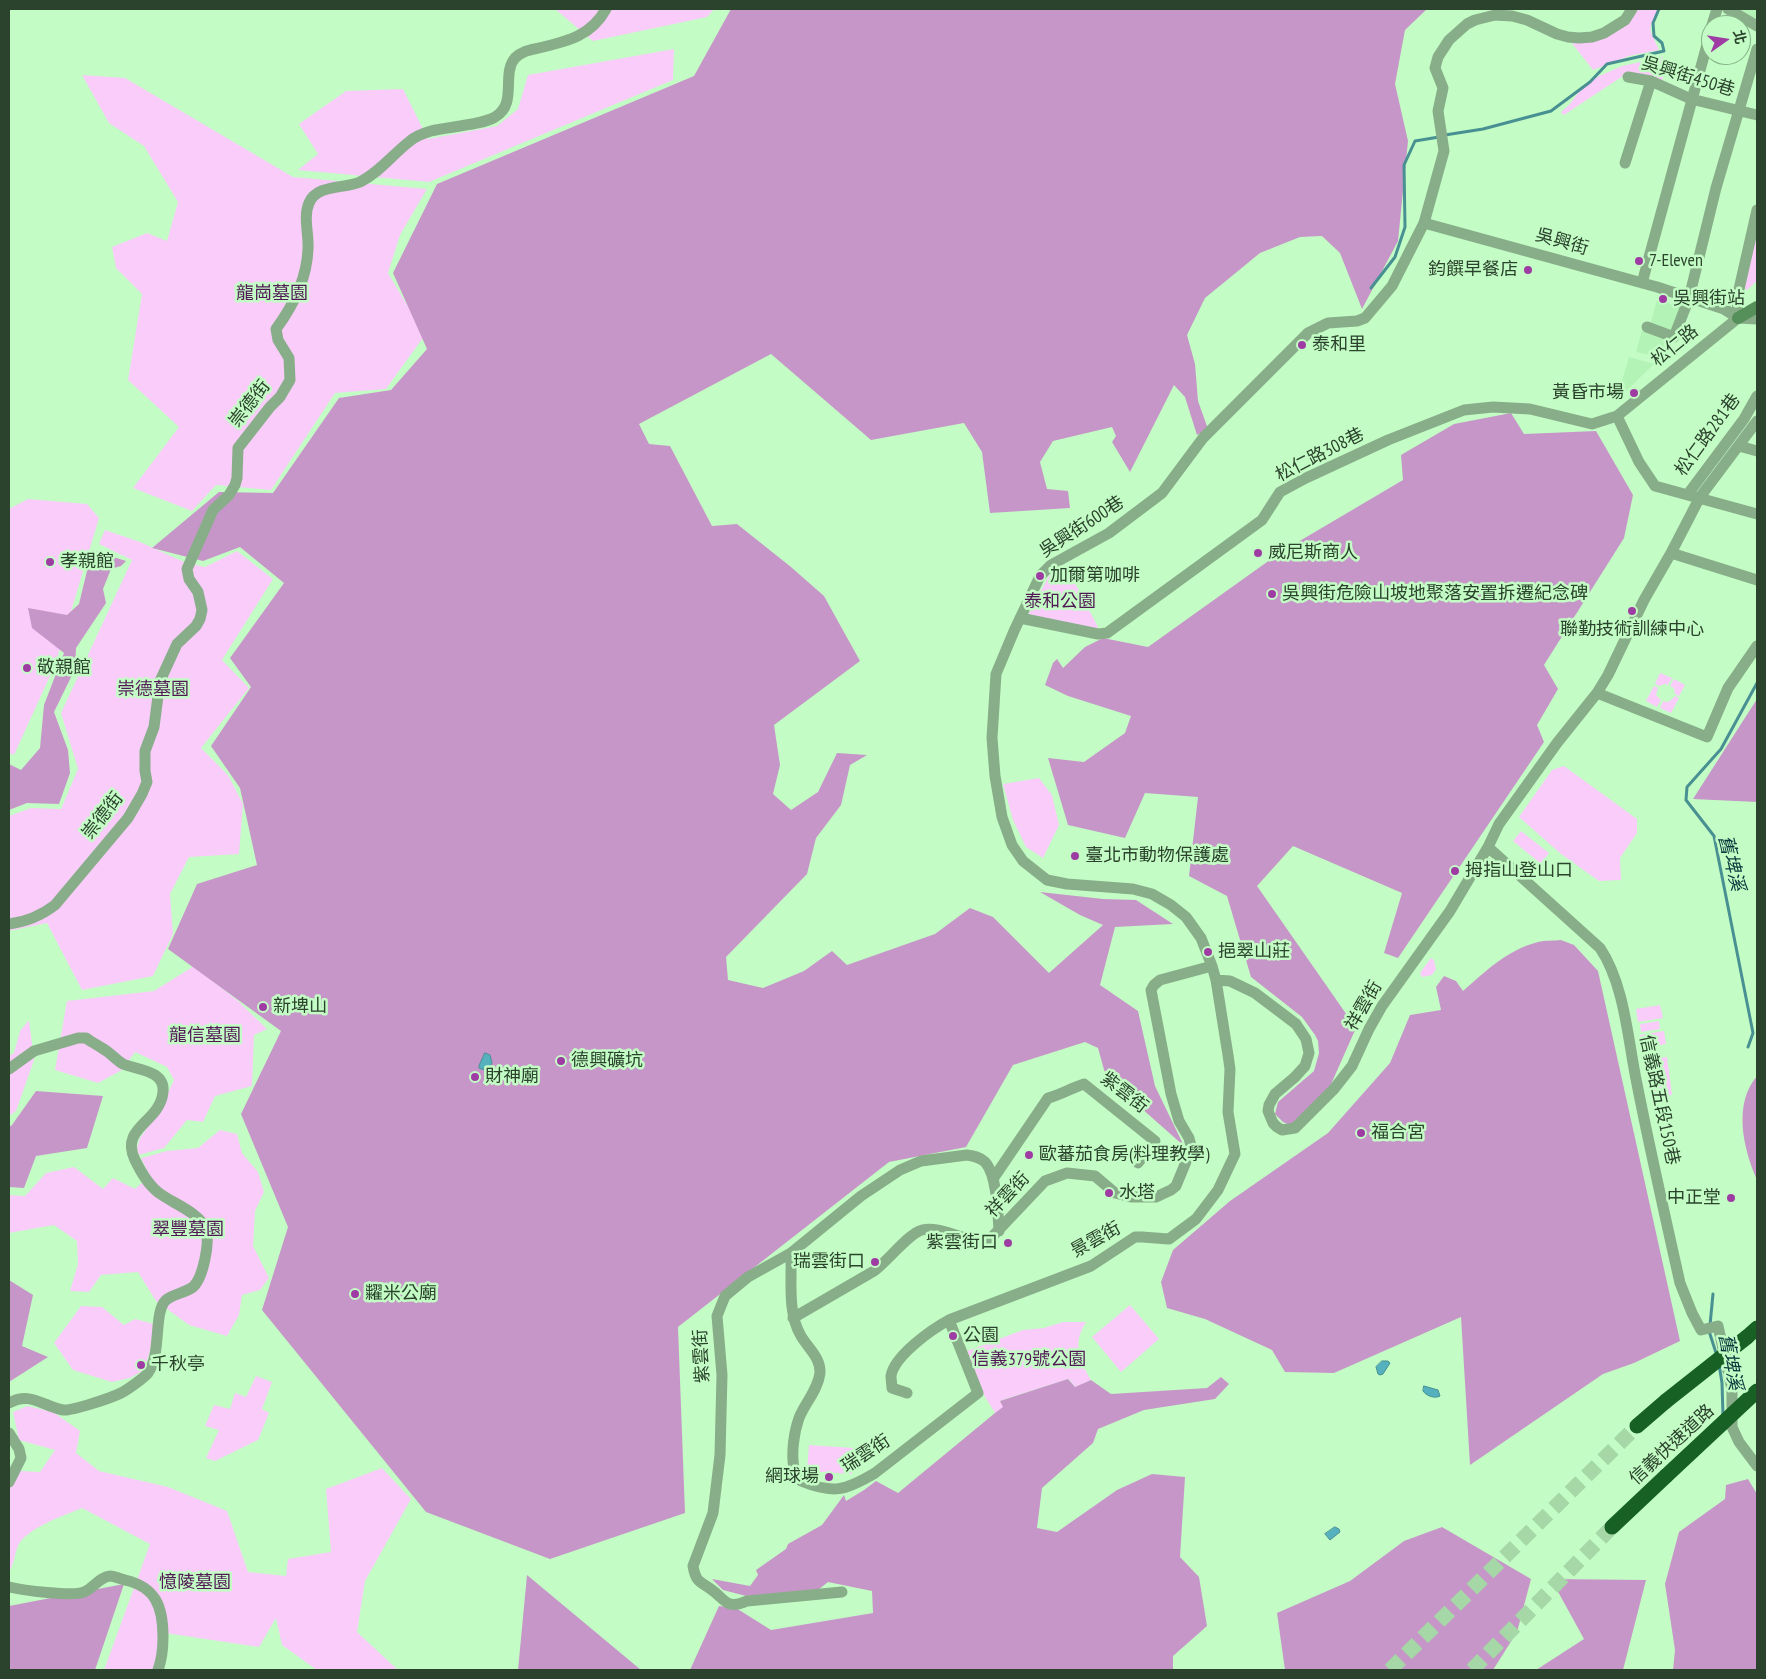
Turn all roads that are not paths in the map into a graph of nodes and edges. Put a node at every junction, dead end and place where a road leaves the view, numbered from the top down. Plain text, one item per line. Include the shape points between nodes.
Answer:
1 (606, 9) edge
2 (1632, 9) edge
3 (1728, 9) edge
4 (1757, 26) edge
5 (1757, 49) edge
6 (1701, 64) edge
7 (1628, 77) dead end
8 (1651, 81) junction
9 (1691, 99) junction
10 (1738, 111) junction
11 (1757, 115) edge
12 (1625, 163) dead end
13 (1757, 210) edge
14 (1424, 223) junction
15 (1642, 283) junction
16 (1689, 298) junction
17 (1757, 308) edge
18 (1738, 318) junction
19 (1757, 319) edge
20 (1647, 327) dead end
21 (1757, 396) edge
22 (1617, 416) junction
23 (1757, 421) edge
24 (1739, 446) junction
25 (1757, 451) edge
26 (1688, 494) junction
27 (1700, 497) junction
28 (1757, 514) edge
29 (1672, 553) junction
30 (1757, 580) edge
31 (1020, 618) junction
32 (1757, 646) edge
33 (1597, 694) junction
34 (1488, 847) junction
35 (9, 924) edge
36 (1212, 966) junction
37 (1216, 980) junction
38 (9, 1069) edge
39 (1138, 1164) dead end
40 (993, 1178) junction
41 (999, 1231) junction
42 (791, 1253) junction
43 (793, 1318) junction
44 (949, 1320) junction
45 (1752, 1332) edge
46 (1757, 1391) edge
47 (908, 1393) dead end
48 (9, 1403) edge
49 (1637, 1426) tunnel mouth
50 (9, 1433) edge
51 (1757, 1466) edge
52 (9, 1482) edge
53 (1612, 1527) tunnel mouth
54 (9, 1587) edge
55 (842, 1592) dead end
56 (158, 1670) edge

1 - 35 street, 崇德街 via 588,32 524,52 514,59 509,69 504,109 495,117 422,134 412,139 373,175 359,182 324,190 309,202 307,265 292,305 276,329 288,358 290,380 238,448 235,485 213,510 187,569 202,610 196,626 177,644 160,681 154,727 145,751 147,782 128,818 55,905 22,922
2 - 14 street, 吳興街600巷 via 1625,20 1604,33 1579,38 1557,34 1527,20 1495,15 1467,24 1449,40 1435,68 1443,88 1438,111 1444,151
3 - 4 street
5 - 10 street
6 - 9 street
7 - 8 street, 吳興街450巷
8 - 9 street, 吳興街450巷
8 - 12 street
9 - 10 street, 吳興街450巷
9 - 15 street
10 - 11 street, 吳興街450巷
10 - 16 street
13 - 18 street via 1737,298
14 - 15 street, 吳興街
14 - 31 street, 吳興街600巷 via 1392,286 1366,318 1328,323 1308,333 1203,438 1162,493 1109,533 1046,570
15 - 16 street, 吳興街
16 - 18 street, 吳興街 via 1724,309
16 - 20 street via 1674,337
17 - 18 street, 松仁路
18 - 19 street, 吳興街
18 - 22 street, 松仁路
21 - 26 street, 松仁路281巷 via 1744,419
22 - 26 street via 1639,462 1655,486
22 - 31 street, 松仁路308巷 via 1592,424 1530,409 1493,407 1464,410 1378,444 1280,492 1262,520 1106,633
23 - 24 street
24 - 25 street
24 - 27 street
26 - 27 street
27 - 28 street
27 - 29 street
29 - 30 street
29 - 33 street via 1644,600
31 - 36 street, 吳興街600巷 via 996,674 992,738 1002,817 1012,845 1023,861 1047,880 1142,891 1171,905 1186,917 1201,938
32 - 33 street via 1728,688 1707,737
33 - 34 street via 1499,824
34 - 37 street, 祥雲街 via 1450,911 1382,1006 1352,1066 1296,1128 1282,1130 1277,1127 1268,1111 1275,1094 1305,1066 1309,1053 1306,1039 1296,1024 1255,993 1230,981
34 - 51 street, 信義路五段150巷 via 1605,956 1623,1008 1636,1083 1680,1282 1701,1330 1718,1326 1730,1373 1732,1427
36 - 37 street, 景雲街
36 - 41 street, 祥雲街 via 1160,980 1151,990 1171,1094 1191,1146 1176,1186 1156,1197 1131,1197 1114,1193 1095,1176 1067,1173 1045,1181
37 - 44 street, 景雲街 via 1230,1069 1228,1112 1235,1154 1218,1190 1196,1219 1169,1239 1135,1237 1091,1266
38 - 48 street via 34,1051 86,1038 124,1064 155,1075 164,1091 155,1112 132,1136 134,1158 146,1181 202,1223 208,1248 199,1280 192,1288 166,1300 161,1308 157,1352 148,1374 121,1393 75,1408 63,1410 34,1399 18,1398
39 - 40 street, 紫雲街 via 1156,1140 1084,1084 1048,1098
40 - 41 street, 紫雲街
40 - 42 street, 紫雲街 via 985,1162 974,1156 935,1158 911,1164 861,1196
41 - 43 street, 祥雲街 via 980,1241 934,1230 919,1231 874,1271
42 - 43 street, 瑞雲街
42 - 55 street, 紫雲街 via 748,1277 725,1296 717,1316 722,1375 720,1455 713,1512 693,1566 694,1575 730,1605
43 - 44 street, 瑞雲街 via 800,1336 818,1358 820,1373 799,1418 792,1454 794,1470 801,1481 827,1490 842,1489 875,1473 978,1393
44 - 47 street, 景雲街 via 933,1328 896,1365 891,1376 892,1388
45 - 49 highway, 信義快速道路, bridge
46 - 53 highway, 信義快速道路, bridge
50 - 52 street via 21,1458
54 - 56 street via 72,1595 86,1592 109,1576 145,1588 161,1609 162,1660

